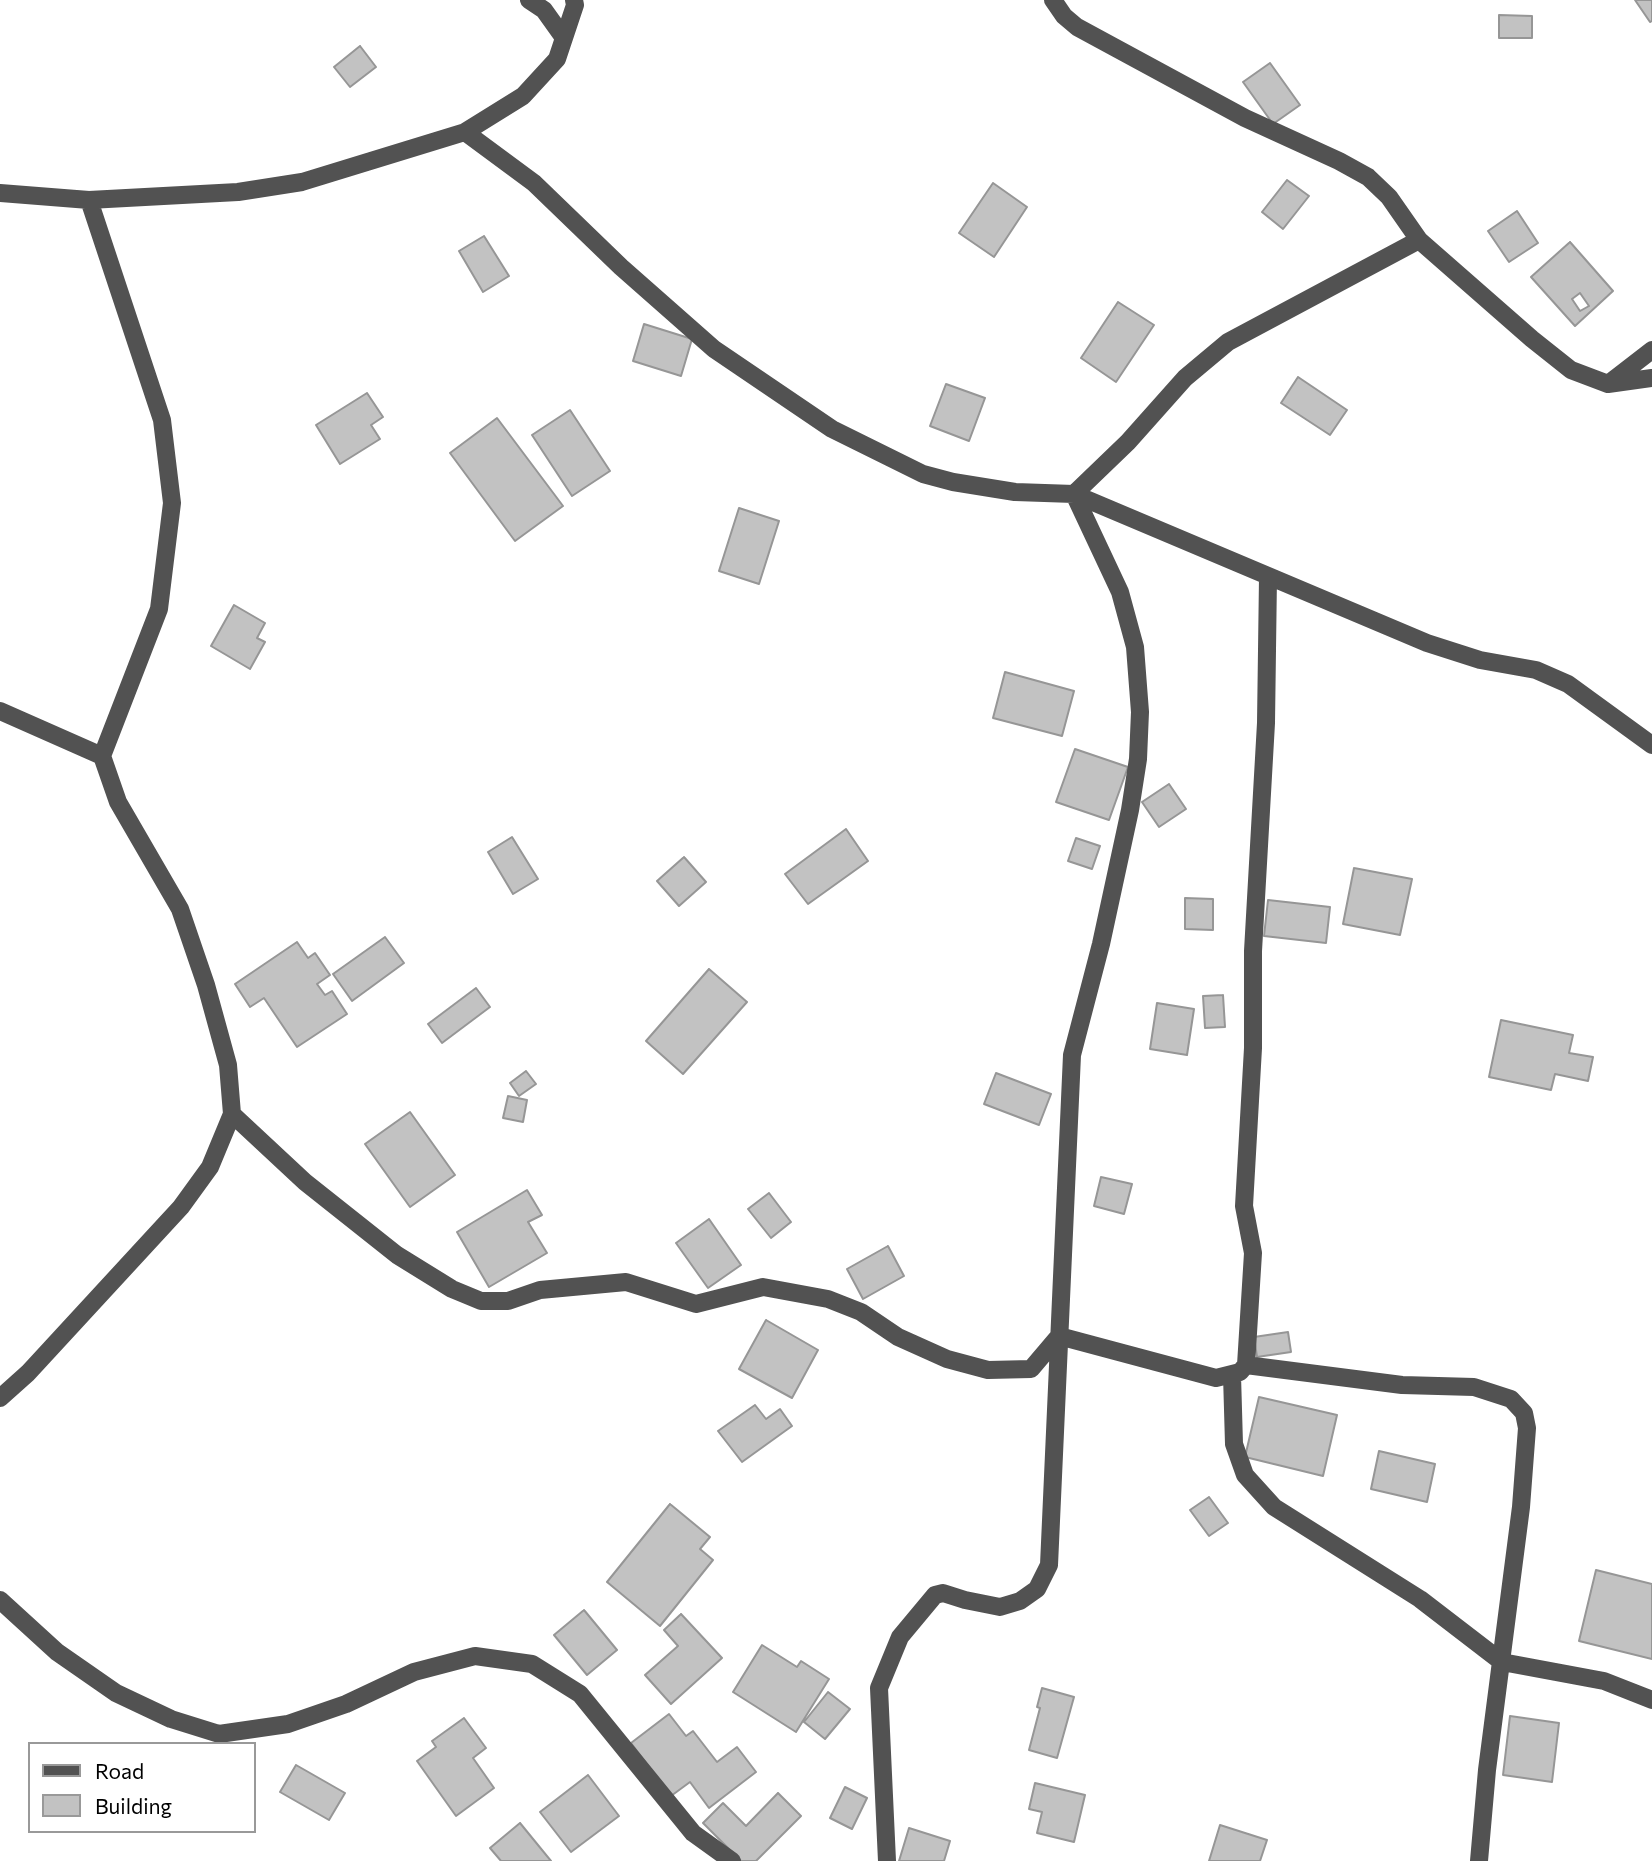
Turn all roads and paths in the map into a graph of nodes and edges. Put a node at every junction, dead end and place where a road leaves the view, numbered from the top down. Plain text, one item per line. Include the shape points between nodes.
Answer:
1 (529, 0) edge
2 (574, 0) edge
3 (1053, 0) edge
4 (564, 38) junction
5 (465, 132) junction
6 (3, 188) edge
7 (89, 201) junction
8 (1419, 240) junction
9 (1652, 350) edge
10 (1652, 378) edge
11 (1608, 384) junction
12 (1074, 494) junction
13 (1268, 577) junction
14 (0, 711) edge
15 (1652, 745) edge
16 (102, 756) junction
17 (232, 1114) junction
18 (1059, 1336) junction
19 (1239, 1370) junction
20 (0, 1398) edge
21 (0, 1600) edge
22 (1502, 1662) junction
23 (1652, 1700) edge
24 (732, 1861) edge
25 (887, 1861) edge
26 (1479, 1861) edge

1 - 4 street via 544,10
2 - 4 street
3 - 8 street via 1064,16 1100,39 1245,118 1368,177
4 - 5 street via 557,59 523,96
5 - 7 street via 302,182 238,192
5 - 12 street via 534,183 714,349 832,429 923,474 1015,492
6 - 7 street
7 - 16 street via 162,420 172,503 159,609
8 - 11 street via 1570,369
8 - 12 street via 1228,342 1185,378
9 - 11 street
10 - 11 street
12 - 13 street
12 - 18 street via 1120,592 1135,647 1140,712 1130,810 1072,1055
13 - 15 street via 1427,643 1480,660 1536,670 1568,684
13 - 19 street via 1266,723 1244,1206 1253,1253
14 - 16 street
16 - 17 street via 118,803 180,909 228,1065
17 - 18 street via 305,1182 397,1255 481,1301 509,1301 541,1290 626,1282 696,1304 763,1287 828,1299 947,1359 988,1370 1031,1369
17 - 20 street via 211,1167 181,1208
18 - 19 street via 1216,1378
18 - 25 street via 1049,1565 1037,1589 1020,1601 1000,1606 935,1595 900,1637 879,1688
19 - 22 street via 1234,1444 1245,1475 1274,1507 1420,1599
19 - 22 street via 1474,1387 1511,1399 1524,1413 1527,1429 1521,1507
21 - 24 street via 57,1652 116,1693 171,1719 219,1734 288,1724 346,1704 414,1672 475,1656 532,1664 580,1694 693,1833
22 - 23 street via 1604,1681
22 - 26 street

